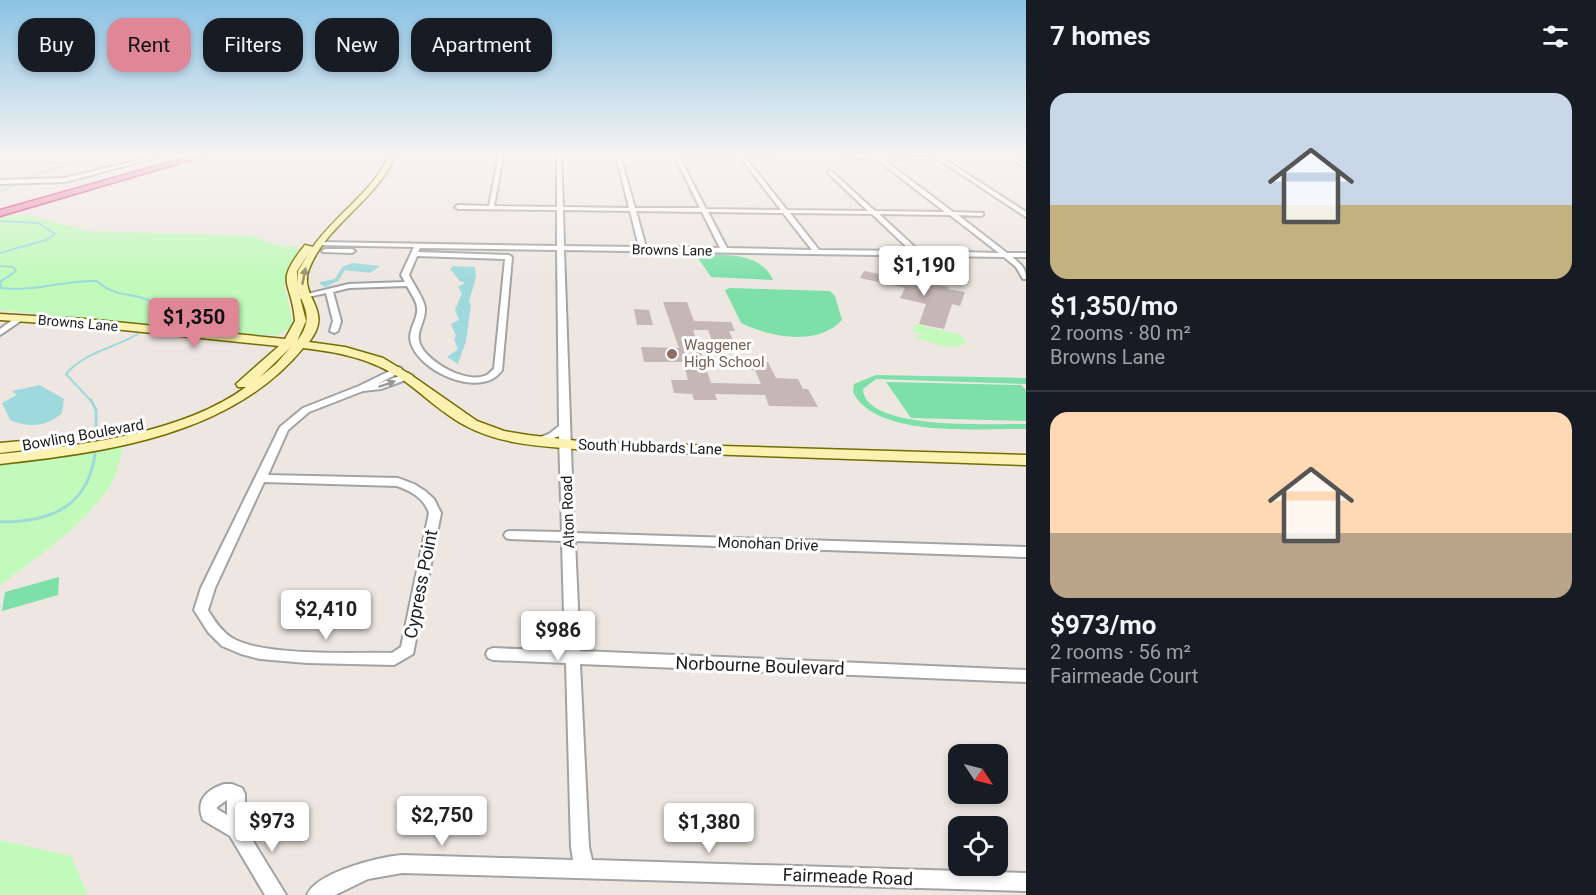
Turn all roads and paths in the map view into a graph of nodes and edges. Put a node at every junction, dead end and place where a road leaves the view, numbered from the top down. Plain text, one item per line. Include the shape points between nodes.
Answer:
1 (48, 197) edge
2 (51, 197) edge
3 (353, 197) edge
4 (360, 197) edge
5 (493, 197) edge
6 (561, 197) edge
7 (629, 197) edge
8 (698, 197) edge
9 (773, 197) edge
10 (857, 197) edge
11 (929, 197) edge
12 (998, 197) edge
13 (458, 207) dead end
14 (491, 208) junction
15 (562, 209) junction
16 (3, 210) edge
17 (633, 210) junction
18 (705, 211) junction
19 (785, 212) junction
20 (875, 213) junction
21 (952, 214) junction
22 (981, 214) dead end
23 (1026, 215) edge
24 (322, 247) junction
25 (562, 248) junction
26 (643, 249) junction
27 (416, 250) junction
28 (725, 251) junction
29 (818, 252) junction
30 (917, 253) junction
31 (1006, 255) junction
32 (1026, 255) edge
33 (1026, 277) edge
34 (409, 284) junction
35 (329, 291) junction
36 (301, 296) junction
37 (0, 317) edge
38 (21, 318) junction
39 (334, 331) dead end
40 (0, 333) edge
41 (292, 345) junction
42 (403, 373) junction
43 (564, 427) junction
44 (536, 442) junction
45 (80, 444) junction
46 (565, 444) junction
47 (0, 448) edge
48 (0, 459) edge
49 (1026, 460) edge
50 (260, 478) junction
51 (510, 536) dead end
52 (569, 539) junction
53 (1026, 552) edge
54 (493, 654) dead end
55 (574, 658) junction
56 (1026, 676) edge
57 (236, 830) dead end
58 (584, 869) junction
59 (1026, 882) edge
60 (276, 895) edge
61 (317, 895) edge

1 - 16 highway
2 - 16 highway
3 - 36 street via 291,268 290,284
4 - 24 street via 331,226
5 - 14 street
6 - 15 street, Alton Road
7 - 17 street
8 - 18 street
9 - 19 street
10 - 20 street
11 - 21 street
12 - 23 street
13 - 14 street
14 - 15 street
15 - 17 street
15 - 25 street, Alton Road
17 - 18 street
17 - 26 street
18 - 19 street
18 - 28 street
19 - 20 street
19 - 29 street
20 - 21 street
20 - 30 street
21 - 22 street
21 - 31 street
24 - 27 street
36 -> 24 street via 303,274
25 - 26 street, Browns Lane
25 - 27 street, Browns Lane
25 - 43 street, Alton Road
26 - 28 street, Browns Lane
27 - 34 street via 405,273
27 - 34 street via 509,258 498,370 489,377 464,380 436,366 420,351 414,334 421,306
28 - 29 street, Browns Lane
29 - 30 street, Browns Lane
30 - 31 street, Browns Lane
31 - 32 street, Browns Lane
31 - 33 street
34 - 35 street via 349,286
35 - 36 street
35 - 39 street via 337,321
36 - 41 street via 300,323
36 - 41 street via 314,308 315,316 307,336
37 - 38 street, Browns Lane
38 - 40 street
38 - 41 street, Browns Lane
41 - 42 street, South Hubbards Lane via 360,355
41 - 45 street, Bowling Boulevard via 265,380 219,407 178,425
42 - 44 street, South Hubbards Lane via 472,424 507,437
42 - 50 street, Cypress Point via 378,387 363,388 320,403 295,418 284,429
43 - 44 street
43 - 46 street, Alton Road
44 - 46 street, South Hubbards Lane
45 - 47 street, Bowling Boulevard
45 - 48 street, Bowling Boulevard
46 - 49 street, South Hubbards Lane
46 - 52 street, Alton Road
50 - 50 street, Cypress Point via 398,482 409,485 431,502 435,513 408,650 403,656 394,659 273,654 244,650 214,632 201,610
51 - 52 street, Monohan Drive
52 - 53 street, Monohan Drive
52 - 55 street, Alton Road
54 - 55 street, Norbourne Boulevard
55 - 56 street, Norbourne Boulevard
55 - 58 street, Alton Road
57 - 60 street
58 - 59 street, Fairmeade Road
58 - 61 street, Fairmeade Road via 382,866 342,879

